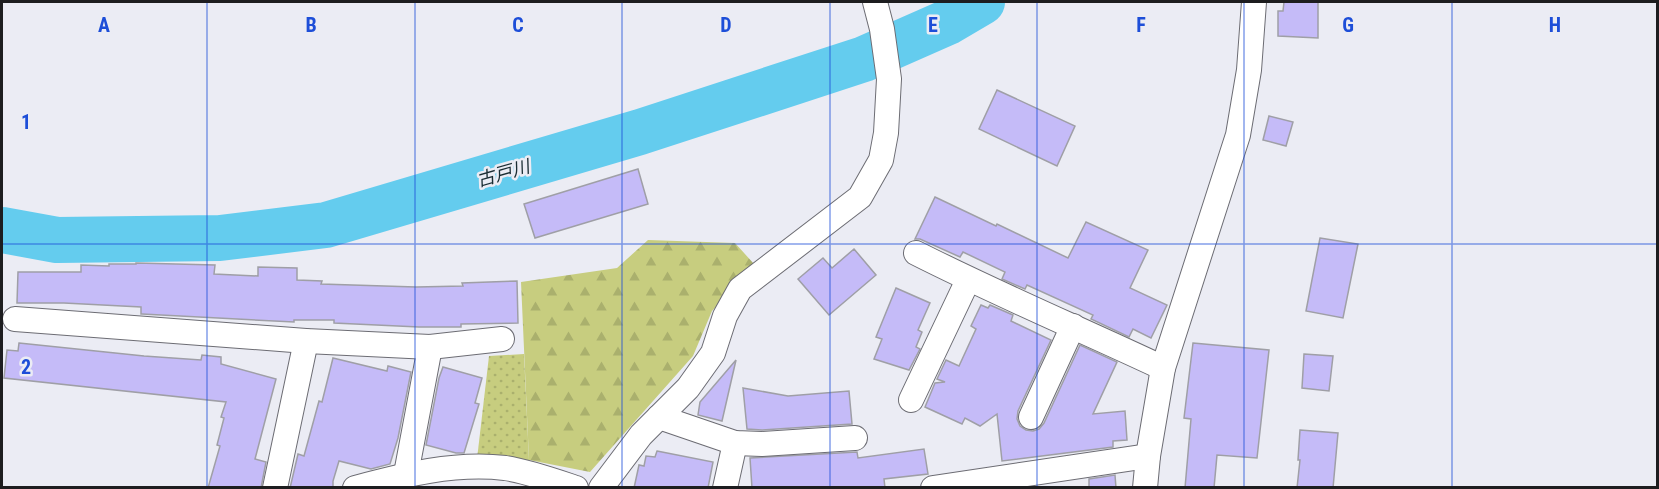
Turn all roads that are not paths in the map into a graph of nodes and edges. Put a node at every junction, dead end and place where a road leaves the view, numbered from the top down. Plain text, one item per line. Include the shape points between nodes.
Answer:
1 (875, 2) edge
2 (1254, 2) edge
3 (916, 254) dead end
4 (968, 280) junction
5 (15, 319) dead end
6 (1073, 326) junction
7 (502, 339) dead end
8 (306, 341) junction
9 (430, 346) junction
10 (1163, 368) junction
11 (911, 400) dead end
12 (658, 417) junction
13 (1030, 417) dead end
14 (855, 438) dead end
15 (735, 443) junction
16 (1148, 456) junction
17 (406, 474) junction
18 (275, 488) edge
19 (355, 488) edge
20 (576, 488) edge
21 (601, 488) edge
22 (725, 488) edge
23 (933, 488) edge
24 (1145, 488) edge

1 - 12 street via 889,79 881,160 860,197 740,289 725,316 713,354 688,388
2 - 10 street via 1249,69 1238,135
3 - 4 street
4 - 6 street
4 - 11 street
5 - 8 street
6 - 10 street
6 - 13 street
7 - 9 street
8 - 9 street
8 - 18 street
9 - 17 street
10 - 16 street
12 - 15 street
12 - 21 street
14 - 15 street
15 - 22 street
16 - 23 street
16 - 24 street
17 - 19 street
17 - 20 street via 462,467 506,468

